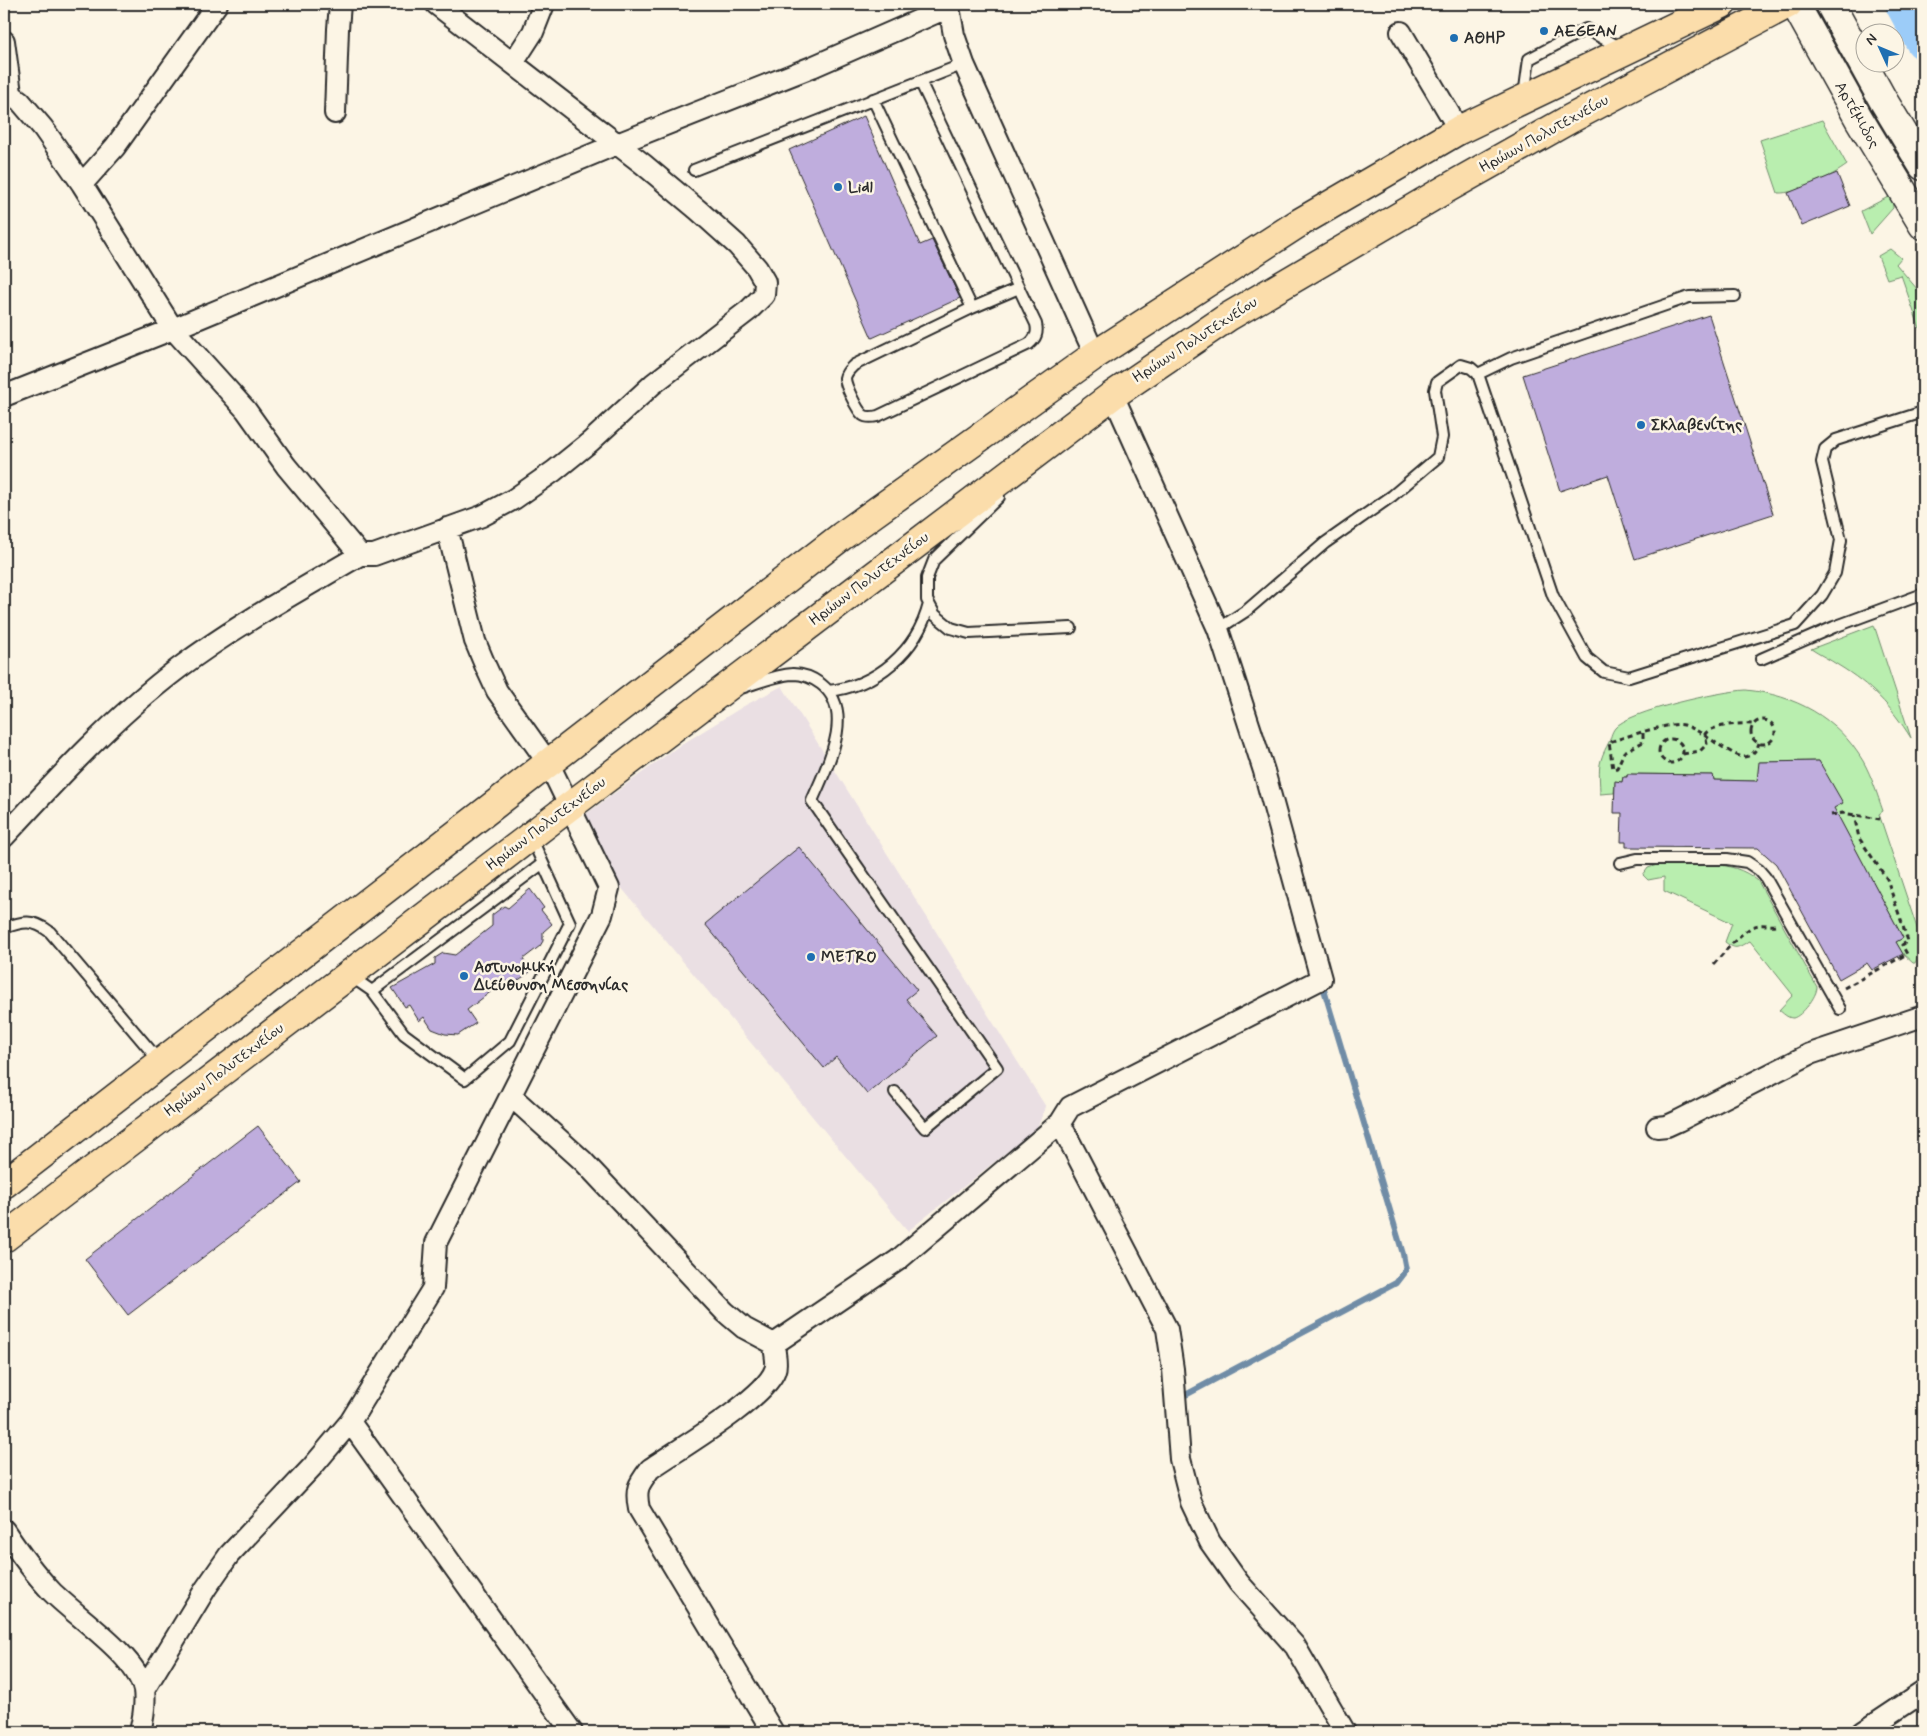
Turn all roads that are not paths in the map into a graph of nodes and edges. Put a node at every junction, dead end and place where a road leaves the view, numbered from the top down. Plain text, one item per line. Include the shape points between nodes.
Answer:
1 (217, 4) edge
2 (340, 4) edge
3 (544, 4) edge
4 (1722, 4) edge
5 (1788, 4) edge
6 (1795, 4) edge
7 (1830, 4) edge
8 (949, 5) edge
9 (443, 6) edge
10 (1401, 32) dead end
11 (4, 41) edge
12 (1625, 50) junction
13 (513, 63) junction
14 (964, 64) junction
15 (920, 81) junction
16 (7, 91) edge
17 (873, 99) junction
18 (1523, 99) junction
19 (335, 113) dead end
20 (1459, 130) junction
21 (617, 144) junction
22 (1923, 166) edge
23 (694, 170) dead end
24 (82, 184) junction
25 (1923, 225) edge
26 (1019, 288) junction
27 (1735, 296) dead end
28 (972, 308) junction
29 (173, 329) junction
30 (1095, 355) junction
31 (1478, 374) junction
32 (1113, 395) junction
33 (4, 396) edge
34 (1923, 412) edge
35 (1077, 422) junction
36 (447, 528) junction
37 (360, 555) junction
38 (1923, 594) edge
39 (929, 604) junction
40 (1071, 628) dead end
41 (1218, 629) junction
42 (1762, 659) dead end
43 (828, 691) junction
44 (714, 697) junction
45 (549, 764) junction
46 (570, 806) junction
47 (530, 836) junction
48 (4, 837) edge
49 (1620, 863) dead end
50 (542, 864) junction
51 (4, 928) edge
52 (348, 974) junction
53 (372, 991) junction
54 (1840, 1009) dead end
55 (1923, 1016) edge
56 (161, 1063) junction
57 (895, 1092) dead end
58 (511, 1096) junction
59 (1060, 1123) junction
60 (1657, 1127) dead end
61 (4, 1184) edge
62 (4, 1238) edge
63 (774, 1344) junction
64 (350, 1422) junction
65 (4, 1530) edge
66 (144, 1690) junction
67 (1923, 1692) edge
68 (140, 1732) edge
69 (572, 1732) edge
70 (773, 1732) edge
71 (1345, 1732) edge
72 (1863, 1732) edge

1 - 24 street via 115,147
2 - 19 street
3 - 13 street via 533,32
4 - 12 main road
5 - 32 main road, Ηρώων Πολυτεχνείου via 1570,119 1446,189 1228,317
6 - 25 main road, Αρτέμιδος via 1859,120
7 - 22 main road, Αρτέμιδος
8 - 14 street via 954,35
8 - 21 street via 812,67
9 - 13 street
10 - 20 street
11 - 16 street
12 - 18 main road
12 - 18 lane via 1586,29 1529,59
13 - 21 street
14 - 15 lane
14 - 30 street
15 - 17 lane
15 - 26 lane
16 - 24 street via 27,108
17 - 23 lane
17 - 28 lane
18 - 20 main road
20 - 30 main road via 1299,223
21 - 29 street
21 - 36 street via 737,246 762,275 766,286 764,295 653,384 554,472 482,516
24 - 29 street
26 - 28 lane
26 - 28 lane via 1036,324 1035,339 1029,344 878,416 863,415 847,386 848,370
27 - 31 lane via 1689,297 1511,358
29 - 33 street
29 - 37 street via 246,410 286,466
30 - 45 main road via 842,536
31 - 34 lane via 1553,596 1587,658 1604,672 1630,677 1794,625 1822,595 1834,574 1841,540 1822,462 1825,449 1836,440
31 - 41 lane via 1461,365 1437,382 1435,390 1442,437 1438,457 1392,496 1325,543 1246,611
32 - 35 main road, Ηρώων Πολυτεχνείου
32 - 41 street
35 - 39 lane via 934,560 926,584
35 - 44 main road, Ηρώων Πολυτεχνείου
36 - 37 street via 374,555
36 - 45 street via 475,641 485,665 497,691
37 - 48 street via 233,629 178,669 95,740
38 - 42 lane via 1834,627
39 - 40 lane via 945,625 963,632
39 - 43 lane via 913,640 890,666 849,688
41 - 59 street via 1264,772 1321,979 1070,1108
43 - 44 lane via 813,679 794,674
43 - 57 lane via 837,709 838,730 812,800 997,1068 925,1128
44 - 46 main road, Ηρώων Πολυτεχνείου
45 - 46 street
45 - 56 main road
46 - 47 main road, Ηρώων Πολυτεχνείου
46 - 58 street via 609,888 594,933
47 - 50 lane
47 - 52 main road, Ηρώων Πολυτεχνείου
49 - 54 lane via 1646,858 1727,859 1754,866 1765,877
50 - 53 lane
50 - 53 lane via 570,923 510,1041 465,1079 404,1034
51 - 56 lane via 28,922 40,924 50,932
52 - 53 lane
52 - 62 main road, Ηρώων Πολυτεχνείου
55 - 60 street via 1810,1054 1678,1122
56 - 61 main road
58 - 63 street via 583,1161 725,1312 744,1328
58 - 64 street via 436,1243 433,1288
59 - 63 street via 898,1260
59 - 71 street via 1167,1329 1180,1460 1190,1502 1210,1542 1239,1583 1296,1646
63 - 70 street via 776,1369 765,1386 749,1402 650,1469 636,1494 639,1509
64 - 66 street via 229,1555
64 - 69 street
65 - 66 street via 51,1591 113,1646 133,1669
66 - 68 street
67 - 72 street

